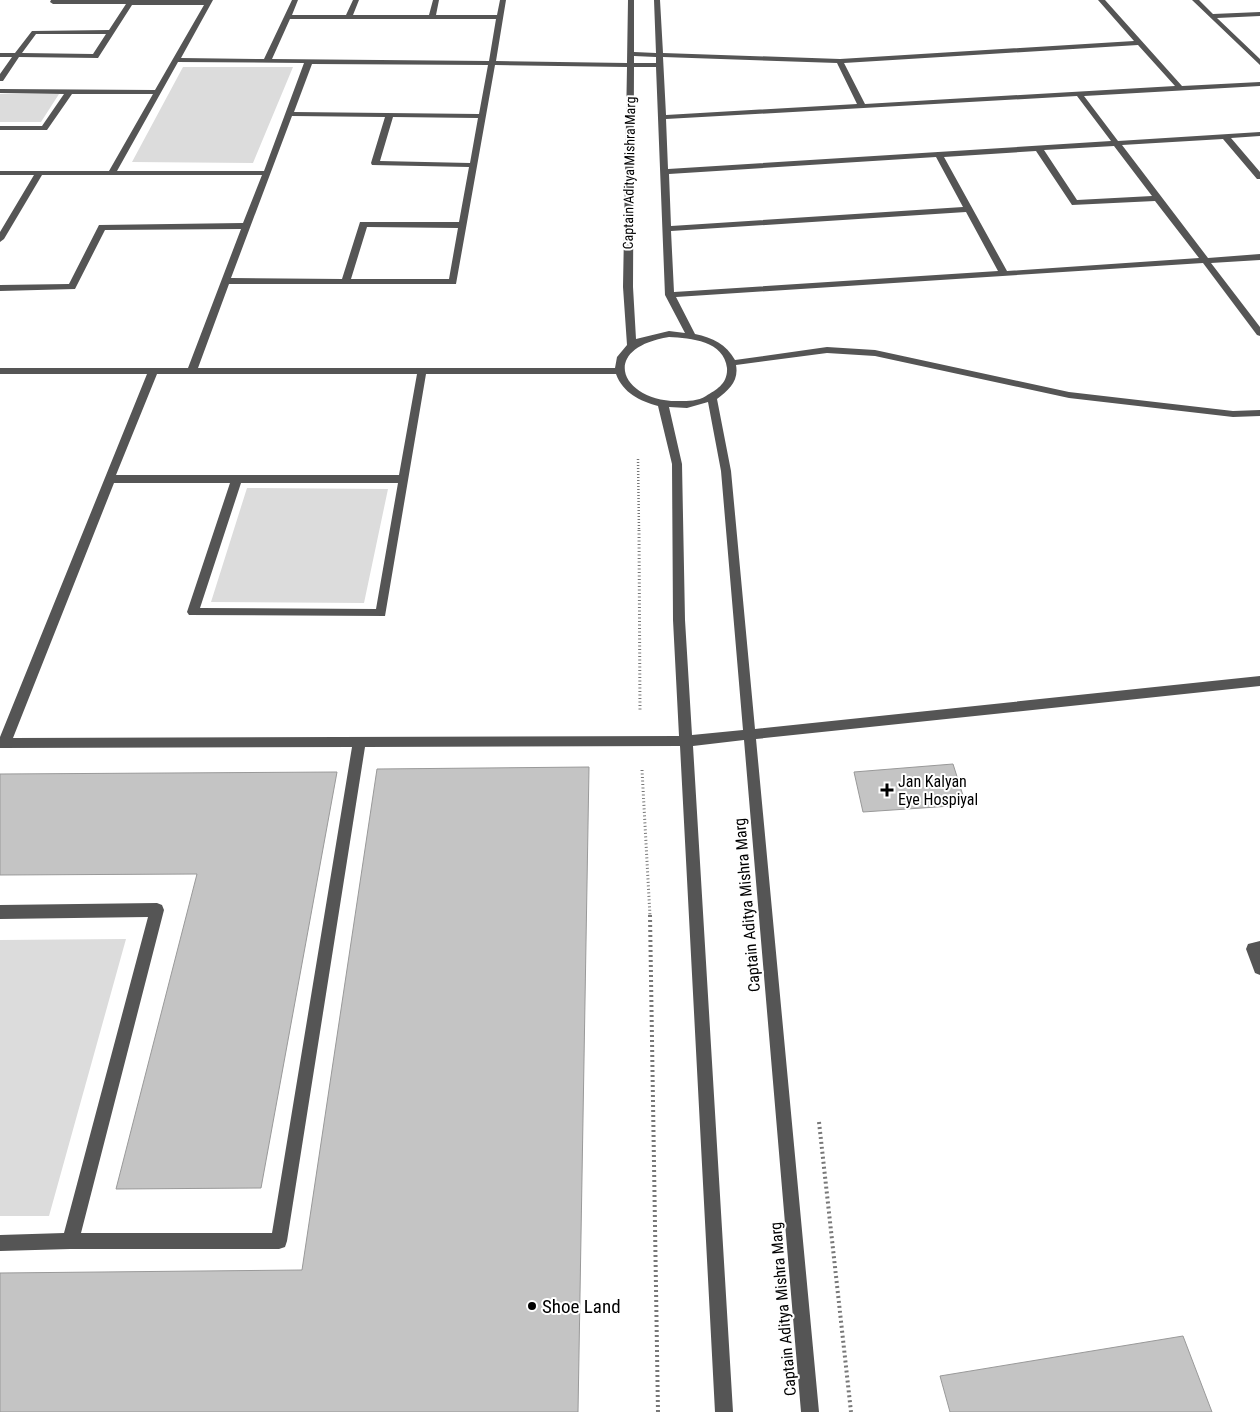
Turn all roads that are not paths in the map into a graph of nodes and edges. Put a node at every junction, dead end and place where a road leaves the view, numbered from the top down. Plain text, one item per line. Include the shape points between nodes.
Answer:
1 (54, 0) edge
2 (295, 0) edge
3 (356, 0) edge
4 (436, 0) edge
5 (503, 0) edge
6 (631, 0) edge
7 (657, 0) edge
8 (1101, 0) edge
9 (1195, 0) edge
10 (131, 1) edge
11 (209, 2) edge
12 (1260, 14) edge
13 (1211, 16) junction
14 (288, 17) junction
15 (350, 17) junction
16 (432, 17) junction
17 (500, 17) junction
18 (110, 32) junction
19 (1139, 43) junction
20 (630, 54) junction
21 (659, 54) junction
22 (0, 55) edge
23 (17, 55) junction
24 (1256, 55) edge
25 (177, 60) junction
26 (268, 61) junction
27 (309, 61) junction
28 (840, 61) junction
29 (492, 63) junction
30 (1260, 63) edge
31 (630, 64) junction
32 (660, 65) junction
33 (0, 79) edge
34 (1260, 84) edge
35 (1181, 89) junction
36 (0, 91) edge
37 (69, 92) junction
38 (159, 92) junction
39 (1079, 94) junction
40 (862, 106) junction
41 (290, 114) junction
42 (390, 115) junction
43 (483, 116) junction
44 (662, 117) junction
45 (0, 128) edge
46 (1260, 134) edge
47 (1225, 136) junction
48 (1116, 144) junction
49 (1039, 149) junction
50 (939, 155) junction
51 (474, 165) junction
52 (665, 172) junction
53 (0, 173) edge
54 (39, 173) junction
55 (112, 173) junction
56 (267, 173) junction
57 (1260, 176) edge
58 (1157, 198) junction
59 (969, 210) junction
60 (4, 226) edge
61 (247, 226) junction
62 (463, 226) junction
63 (667, 229) junction
64 (0, 239) edge
65 (1260, 257) edge
66 (1205, 261) junction
67 (1004, 274) junction
68 (226, 281) junction
69 (346, 282) junction
70 (0, 288) edge
71 (670, 295) junction
72 (1260, 333) edge
73 (691, 335) junction
74 (632, 346) junction
75 (732, 363) junction
76 (0, 371) edge
77 (153, 371) junction
78 (192, 371) junction
79 (422, 371) junction
80 (619, 371) junction
81 (712, 396) junction
82 (664, 404) junction
83 (1260, 413) edge
84 (110, 479) junction
85 (237, 479) junction
86 (404, 479) junction
87 (1260, 681) edge
88 (749, 735) junction
89 (686, 741) junction
90 (359, 742) junction
91 (2, 743) edge
92 (0, 912) edge
93 (1260, 948) edge
94 (1260, 968) edge
95 (70, 1241) junction
96 (0, 1243) edge
97 (724, 1412) edge
98 (810, 1412) edge

1 - 10 street
2 - 14 street
3 - 15 street
4 - 16 street
5 - 17 street
6 - 20 street, Captain Aditya Mishra Marg
7 - 21 street, Captain Aditya Mishra Marg
8 - 19 street
9 - 13 street
10 - 11 street
10 - 18 street
11 - 25 street
12 - 13 street
13 - 24 street
14 - 15 street
14 - 26 street
15 - 16 street
16 - 17 street
17 - 29 street
18 - 23 street via 34,32
18 - 23 street via 95,56
19 - 28 street
19 - 35 street
20 - 21 street
20 - 31 street, Captain Aditya Mishra Marg
21 - 28 street
21 - 32 street, Captain Aditya Mishra Marg
22 - 23 street
23 - 33 street
24 - 30 street
25 - 26 street
25 - 38 street
26 - 27 street
27 - 29 street
27 - 41 street
28 - 40 street
29 - 31 street
29 - 43 street
31 - 32 street
31 - 74 street, Captain Aditya Mishra Marg via 628,288
32 - 44 street, Captain Aditya Mishra Marg
34 - 35 street
35 - 39 street
36 - 37 street
37 - 38 street
37 - 45 street via 44,128
38 - 55 street
39 - 40 street
39 - 48 street
40 - 44 street
41 - 42 street
41 - 56 street
42 - 43 street
42 - 51 street via 375,164
43 - 51 street
44 - 52 street, Captain Aditya Mishra Marg
46 - 47 street
47 - 48 street
47 - 57 street
48 - 49 street
48 - 58 street
49 - 50 street
49 - 58 street via 1075,203
50 - 52 street
50 - 59 street
51 - 62 street
52 - 63 street, Captain Aditya Mishra Marg
53 - 54 street
54 - 55 street
54 - 60 street
55 - 56 street
56 - 61 street
58 - 66 street
59 - 63 street
59 - 67 street
60 - 64 street
61 - 68 street
61 - 70 street via 102,227 72,287
62 - 69 street via 363,224
62 - 69 street via 453,282
63 - 71 street, Captain Aditya Mishra Marg
65 - 66 street
66 - 67 street
66 - 72 street
67 - 71 street
68 - 69 street
68 - 78 street
71 - 73 street, Captain Aditya Mishra Marg
73 - 74 street via 660,335
73 - 75 street via 718,346
74 - 80 street via 621,359
75 - 81 street via 732,380
75 - 83 street via 827,350 874,353 1069,395 1233,414
76 - 77 street
77 - 78 street
77 - 84 street
78 - 79 street
79 - 80 street
79 - 86 street
80 - 82 street via 629,389
81 - 82 street via 691,404
81 - 88 street, Captain Aditya Mishra Marg via 726,471
82 - 89 street via 677,464 679,620
84 - 85 street
84 - 91 street
85 - 86 street
85 - 86 street via 193,612 381,614
87 - 88 street
88 - 89 street
88 - 98 street, Captain Aditya Mishra Marg
89 - 90 street
89 - 97 street
90 - 91 street
90 - 95 street via 278,1241
92 - 95 street via 157,910
93 - 94 street via 1252,949
95 - 96 street

